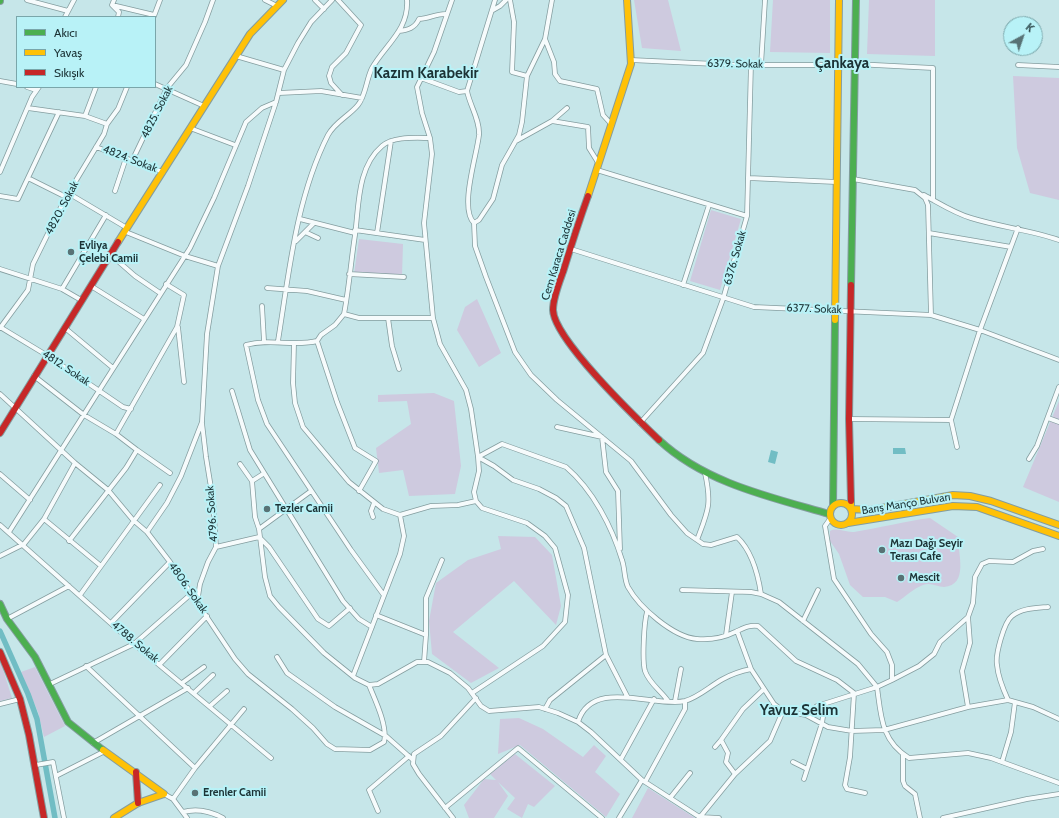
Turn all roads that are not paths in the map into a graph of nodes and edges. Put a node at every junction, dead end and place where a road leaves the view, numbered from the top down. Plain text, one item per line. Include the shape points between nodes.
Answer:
1 (27, 0) edge
2 (74, 0) edge
3 (114, 0) edge
4 (160, 0) edge
5 (213, 0) edge
6 (266, 0) edge
7 (283, 0) edge
8 (315, 0) edge
9 (332, 0) edge
10 (338, 0) edge
11 (407, 0) edge
12 (452, 0) edge
13 (495, 0) edge
14 (506, 0) edge
15 (510, 0) edge
16 (552, 0) edge
17 (627, 0) edge
18 (765, 0) edge
19 (839, 0) edge
20 (856, 0) edge
21 (112, 5) junction
22 (277, 6) junction
23 (324, 9) junction
24 (493, 10) junction
25 (68, 11) junction
26 (447, 14) junction
27 (66, 16) edge
28 (118, 16) edge
29 (154, 16) edge
30 (399, 31) junction
31 (545, 39) junction
32 (236, 56) junction
33 (631, 60) junction
34 (752, 64) junction
35 (761, 64) junction
36 (855, 64) junction
37 (838, 65) junction
38 (1018, 65) dead end
39 (1059, 67) edge
40 (284, 70) junction
41 (527, 76) junction
42 (421, 78) junction
43 (0, 81) edge
44 (16, 84) edge
45 (156, 84) edge
46 (37, 88) edge
47 (96, 88) edge
48 (127, 88) edge
49 (167, 88) junction
50 (467, 91) junction
51 (279, 93) junction
52 (342, 95) junction
53 (362, 98) junction
54 (276, 102) junction
55 (204, 106) junction
56 (28, 108) junction
57 (567, 108) dead end
58 (59, 112) junction
59 (86, 116) junction
60 (552, 121) junction
61 (107, 124) junction
62 (612, 125) junction
63 (190, 128) junction
64 (430, 138) junction
65 (391, 141) junction
66 (514, 142) junction
67 (235, 145) junction
68 (96, 146) junction
69 (126, 158) junction
70 (132, 160) junction
71 (598, 167) junction
72 (0, 172) edge
73 (163, 172) junction
74 (28, 178) junction
75 (749, 178) junction
76 (853, 179) junction
77 (836, 182) junction
78 (115, 191) dead end
79 (922, 193) junction
80 (67, 195) junction
81 (0, 196) edge
82 (933, 200) junction
83 (709, 205) junction
84 (106, 215) junction
85 (747, 216) junction
86 (300, 219) junction
87 (314, 223) junction
88 (474, 223) junction
89 (1018, 228) junction
90 (126, 230) junction
91 (305, 232) junction
92 (355, 232) junction
93 (377, 233) junction
94 (929, 233) junction
95 (318, 238) dead end
96 (425, 240) junction
97 (1059, 240) edge
98 (295, 242) junction
99 (1011, 246) junction
100 (571, 249) junction
101 (111, 255) junction
102 (185, 256) junction
103 (218, 266) junction
104 (0, 270) edge
105 (349, 274) junction
106 (31, 278) junction
107 (404, 278) dead end
108 (166, 284) junction
109 (683, 285) junction
110 (92, 286) junction
111 (267, 288) dead end
112 (62, 289) junction
113 (285, 289) junction
114 (160, 293) junction
115 (723, 299) junction
116 (81, 300) junction
117 (346, 300) junction
118 (262, 306) dead end
119 (836, 310) junction
120 (851, 311) junction
121 (344, 314) junction
122 (931, 315) junction
123 (388, 318) junction
124 (433, 318) junction
125 (144, 319) junction
126 (0, 327) edge
127 (178, 327) junction
128 (65, 328) junction
129 (980, 330) junction
130 (264, 341) junction
131 (278, 341) junction
132 (317, 341) junction
133 (294, 342) junction
134 (48, 356) junction
135 (1059, 360) edge
136 (112, 368) junction
137 (399, 369) dead end
138 (34, 376) junction
139 (184, 382) dead end
140 (1059, 387) edge
141 (100, 390) junction
142 (232, 391) dead end
143 (0, 394) edge
144 (14, 407) junction
145 (131, 409) junction
146 (84, 415) junction
147 (1048, 418) junction
148 (849, 420) junction
149 (951, 420) junction
150 (202, 422) junction
151 (1059, 422) edge
152 (640, 423) junction
153 (557, 427) dead end
154 (0, 433) edge
155 (116, 434) junction
156 (602, 437) junction
157 (957, 447) dead end
158 (137, 450) junction
159 (62, 451) junction
160 (478, 457) junction
161 (1029, 459) dead end
162 (75, 463) junction
163 (240, 464) dead end
164 (170, 473) dead end
165 (705, 473) junction
166 (0, 474) edge
167 (263, 474) junction
168 (252, 481) junction
169 (160, 485) dead end
170 (108, 490) junction
171 (311, 491) junction
172 (359, 491) junction
173 (30, 500) junction
174 (476, 501) junction
175 (374, 503) junction
176 (833, 506) junction
177 (851, 509) junction
178 (286, 510) junction
179 (400, 515) junction
180 (830, 516) junction
181 (373, 517) dead end
182 (44, 519) junction
183 (133, 520) junction
184 (848, 523) junction
185 (0, 525) edge
186 (1059, 525) edge
187 (259, 529) junction
188 (8, 532) junction
189 (147, 532) junction
190 (1059, 536) edge
191 (259, 537) junction
192 (697, 540) junction
193 (69, 541) junction
194 (24, 544) junction
195 (216, 547) junction
196 (1043, 549) dead end
197 (620, 554) junction
198 (0, 556) edge
199 (442, 560) dead end
200 (170, 562) junction
201 (101, 566) junction
202 (69, 586) junction
203 (682, 590) dead end
204 (818, 590) dead end
205 (732, 592) junction
206 (191, 594) junction
207 (384, 594) junction
208 (761, 594) junction
209 (80, 595) junction
210 (0, 604) edge
211 (197, 604) junction
212 (1048, 607) dead end
213 (350, 608) junction
214 (647, 612) junction
215 (376, 615) junction
216 (207, 616) junction
217 (968, 617) junction
218 (8, 619) junction
219 (803, 621) junction
220 (112, 623) junction
221 (372, 627) junction
222 (737, 631) junction
223 (726, 635) junction
224 (426, 636) junction
225 (134, 644) junction
226 (0, 653) edge
227 (606, 655) junction
228 (277, 657) dead end
229 (424, 662) junction
230 (160, 664) junction
231 (86, 666) junction
232 (204, 667) dead end
233 (681, 669) dead end
234 (751, 669) junction
235 (213, 676) dead end
236 (353, 676) junction
237 (892, 680) junction
238 (182, 683) junction
239 (50, 684) junction
240 (369, 685) junction
241 (877, 687) junction
242 (188, 688) junction
243 (764, 689) junction
244 (227, 691) dead end
245 (472, 693) junction
246 (854, 693) junction
247 (194, 694) junction
248 (628, 696) junction
249 (476, 698) junction
250 (20, 699) junction
251 (654, 699) junction
252 (1008, 700) junction
253 (668, 701) junction
254 (675, 701) junction
255 (685, 701) junction
256 (1015, 702) junction
257 (0, 704) edge
258 (825, 704) junction
259 (210, 706) junction
260 (968, 707) junction
261 (244, 709) dead end
262 (545, 709) junction
263 (783, 711) junction
264 (806, 715) junction
265 (140, 717) junction
266 (1059, 719) edge
267 (578, 722) junction
268 (822, 723) junction
269 (230, 725) junction
270 (884, 730) junction
271 (852, 732) junction
272 (386, 736) junction
273 (721, 740) junction
274 (93, 743) junction
275 (715, 747) dead end
276 (105, 751) junction
277 (903, 754) junction
278 (409, 756) junction
279 (56, 758) dead end
280 (271, 758) dead end
281 (621, 758) junction
282 (413, 760) junction
283 (53, 762) junction
284 (793, 762) dead end
285 (1002, 762) junction
286 (36, 765) junction
287 (195, 768) junction
288 (807, 769) junction
289 (136, 772) junction
290 (690, 773) dead end
291 (736, 774) junction
292 (56, 776) junction
293 (804, 779) dead end
294 (644, 781) junction
295 (1059, 783) edge
296 (865, 793) dead end
297 (164, 794) junction
298 (1059, 794) edge
299 (173, 798) junction
300 (670, 798) junction
301 (138, 803) junction
302 (445, 808) junction
303 (378, 811) dead end
304 (184, 812) junction
305 (620, 817) edge
306 (44, 818) edge
307 (64, 818) edge
308 (114, 818) edge
309 (187, 818) edge
310 (223, 818) edge
311 (453, 818) edge
312 (602, 818) edge
313 (701, 818) edge
314 (719, 818) edge
315 (920, 818) edge
316 (943, 818) edge

1 - 25 street
2 - 25 street
3 - 21 street
4 - 29 street
5 - 49 street, 4825. Sokak via 186,65
6 - 22 street
7 - 22 street
8 - 23 street
9 - 23 street
10 - 52 street via 362,25 346,53 332,67 329,76 331,83
11 - 30 street via 408,12
12 - 26 street
13 - 24 street
14 - 24 street
15 - 41 street via 514,22 512,72
16 - 31 street
17 - 33 street, Cem Karaca Caddesi
18 - 35 street
19 - 37 street
20 - 36 street
21 - 28 street via 119,12
21 - 29 street
22 - 32 street via 260,22
23 - 40 street via 298,43
24 - 50 street
25 - 27 street
26 - 30 street via 439,13 419,19 417,24 408,30
26 - 42 street via 434,52
30 - 53 street via 372,68
31 - 41 street
31 - 62 street via 554,62 555,74 560,81 597,89 603,114
32 - 40 street
32 - 55 street
33 - 34 street, 6379. Sokak
33 - 62 street, Cem Karaca Caddesi
34 - 35 street, 6379. Sokak
34 - 75 street, 6376. Sokak
35 - 37 street, 6379. Sokak
36 - 76 street
36 - 82 street via 933,68
37 - 77 street
38 - 39 street
40 - 51 street
41 - 66 street via 522,122 519,135
42 - 50 street via 460,92
42 - 64 street via 417,87
43 - 44 street
45 - 49 street
46 - 56 street
47 - 59 street
48 - 61 street, 4820. Sokak via 118,109
49 - 55 street
49 - 70 street, 4825. Sokak
50 - 88 street via 469,104 478,121 479,135 469,200 471,219
51 - 52 street via 321,91
51 - 54 street
52 - 53 street
53 - 86 street via 358,105 334,125 328,136 310,181
54 - 67 street via 252,115
54 - 103 street
55 - 63 street
56 - 58 street
56 - 72 street
57 - 60 street
58 - 59 street
58 - 74 street
59 - 61 street
60 - 66 street
60 - 71 street via 588,127 589,148
61 - 68 street, 4820. Sokak
62 - 71 street, Cem Karaca Caddesi
63 - 67 street
63 - 73 street
64 - 65 street
64 - 96 street via 432,154 424,223
65 - 92 street via 375,153 367,168 359,190
65 - 93 street
66 - 88 street via 502,165 493,199 479,220
67 - 102 street via 214,198
68 - 69 street, 4824. Sokak
68 - 80 street, 4820. Sokak
69 - 70 street, 4824. Sokak
69 - 78 street
70 - 73 street, 4824. Sokak
71 - 83 street
71 - 100 street, Cem Karaca Caddesi
73 - 90 street
74 - 80 street
74 - 81 street via 18,199
75 - 77 street
75 - 85 street, 6376. Sokak
76 - 79 street
76 - 120 street
77 - 119 street
79 - 82 street
79 - 94 street via 928,205
80 - 84 street
80 - 106 street, 4820. Sokak via 33,264
82 - 89 street via 971,218
83 - 85 street
83 - 109 street
84 - 90 street
84 - 112 street
85 - 115 street, 6376. Sokak
86 - 87 street
86 - 98 street
87 - 91 street
87 - 92 street
88 - 156 street via 475,246 515,352 531,375
89 - 97 street
89 - 99 street
90 - 101 street
90 - 102 street
91 - 95 street
91 - 98 street
92 - 93 street
92 - 105 street
93 - 96 street
94 - 99 street
94 - 122 street
96 - 124 street
98 - 113 street
99 - 129 street
100 - 109 street, 6377. Sokak
100 - 152 street, Cem Karaca Caddesi via 553,309 555,320 579,356
101 - 110 street
101 - 114 street
102 - 103 street
102 - 108 street
103 - 150 street via 207,334
104 - 106 street
105 - 107 street
105 - 117 street
106 - 112 street
106 - 126 street, 4820. Sokak via 28,290
108 - 114 street
108 - 127 street via 184,295
109 - 115 street, 6377. Sokak
110 - 116 street
110 - 125 street
111 - 113 street
112 - 116 street
113 - 117 street
113 - 131 street
114 - 125 street
115 - 119 street, 6377. Sokak via 754,307
115 - 152 street, 6376. Sokak via 703,353
116 - 128 street
117 - 121 street
118 - 130 street
119 - 120 street, 6377. Sokak
119 - 176 street
120 - 122 street, 6377. Sokak
120 - 148 street
121 - 123 street via 359,318
121 - 132 street
122 - 129 street, 6377. Sokak
123 - 124 street
123 - 137 street
124 - 160 street via 440,344 466,390
125 - 136 street
126 - 134 street, 4812. Sokak
127 - 139 street
127 - 145 street
128 - 134 street
128 - 136 street
129 - 135 street, 6377. Sokak
129 - 149 street
130 - 131 street
130 - 171 street via 246,345 258,400 267,424
131 - 133 street
132 - 133 street via 303,345
132 - 172 street via 336,402 355,448 376,460
133 - 172 street via 292,383 303,427 333,465
134 - 138 street
134 - 141 street, 4812. Sokak
136 - 141 street
138 - 144 street
138 - 146 street
140 - 147 street
141 - 145 street, 4812. Sokak via 123,407
141 - 146 street
142 - 167 street via 250,450
143 - 144 street, 4806. Sokak
144 - 154 street
144 - 159 street, 4806. Sokak
145 - 155 street
146 - 155 street
146 - 159 street
147 - 151 street
147 - 161 street
148 - 149 street
148 - 177 street
149 - 157 street
150 - 189 street via 181,476 167,503
150 - 195 street, 4796. Sokak via 213,500
152 - 165 street, Cem Karaca Caddesi via 669,448
153 - 156 street
155 - 158 street
156 - 192 street via 631,461 671,515
156 - 197 street via 606,472 618,491
158 - 164 street
158 - 170 street
159 - 162 street, 4806. Sokak
159 - 173 street
160 - 174 street via 479,471 474,492
160 - 197 street via 502,444 566,467 589,492 613,534
160 - 227 street via 513,480 539,489 566,506 584,548
162 - 170 street, 4806. Sokak
162 - 182 street
163 - 168 street
165 - 180 street, Cem Karaca Caddesi
165 - 192 street via 710,492 709,507
166 - 173 street
167 - 168 street
167 - 178 street
168 - 187 street via 255,517
169 - 183 street
170 - 183 street, 4806. Sokak
170 - 193 street
171 - 178 street
171 - 207 street
172 - 175 street
173 - 188 street
174 - 179 street via 431,506
174 - 245 street via 482,508 527,523 545,536 554,548 568,594 565,622 543,646
175 - 179 street
175 - 181 street via 371,511
176 - 177 street via 842,503
176 - 180 street
177 - 184 street
177 - 186 street, Barış Manço Bulvarı via 871,510 953,495 970,496
178 - 187 street
178 - 213 street
179 - 207 street via 404,536 400,554
180 - 184 street via 838,525
180 - 237 street via 824,526 834,578 871,634 887,652 892,665
182 - 193 street
182 - 194 street
183 - 189 street, 4806. Sokak
183 - 201 street
184 - 190 street, Barış Manço Bulvarı via 966,506 977,507
185 - 188 street, 4788. Sokak
187 - 191 street
188 - 194 street, 4788. Sokak
189 - 200 street, 4806. Sokak
191 - 195 street
191 - 213 street via 269,547 318,619 329,626
191 - 236 street via 270,596 324,653
192 - 208 street via 711,545 737,537 754,564
193 - 201 street
194 - 198 street
194 - 202 street, 4788. Sokak
195 - 211 street, 4796. Sokak via 200,584
196 - 217 street via 1033,551 1013,562 989,561 982,564 975,577 973,603
197 - 214 street via 628,586
199 - 224 street via 426,598
200 - 206 street, 4806. Sokak
200 - 220 street
201 - 209 street
202 - 209 street, 4788. Sokak
202 - 218 street
203 - 205 street
204 - 219 street
205 - 208 street
205 - 223 street
206 - 211 street, 4806. Sokak
206 - 225 street
207 - 215 street
208 - 219 street via 779,602
209 - 220 street, 4788. Sokak
210 - 218 street
211 - 216 street, 4806. Sokak
212 - 252 street via 1022,610 1006,623 996,663
213 - 221 street
214 - 223 street via 679,633 695,639
214 - 253 street via 644,624 645,671
215 - 221 street
215 - 224 street
216 - 230 street
216 - 272 street, 4806. Sokak via 248,674 307,723 327,744 335,749 363,751 384,742
217 - 237 street via 940,642 934,654 919,666
217 - 260 street via 970,643 962,671
218 - 239 street via 35,657
219 - 241 street via 858,664
220 - 225 street, 4788. Sokak
221 - 236 street
222 - 223 street
222 - 234 street
222 - 246 street via 750,625 758,626 796,661 837,680
224 - 229 street
225 - 230 street, 4788. Sokak
225 - 231 street
226 - 250 street
227 - 248 street
227 - 262 street via 550,700
228 - 272 street via 286,672 335,707
229 - 240 street via 417,662 378,684
229 - 245 street via 444,669
230 - 238 street, 4788. Sokak
231 - 239 street
231 - 265 street
232 - 238 street
233 - 254 street
234 - 243 street
234 - 255 street via 723,679
235 - 247 street
236 - 240 street
237 - 241 street
238 - 242 street, 4788. Sokak
239 - 274 street via 68,722
240 - 272 street
241 - 246 street
241 - 270 street
242 - 247 street, 4788. Sokak
242 - 265 street
243 - 263 street via 774,704
243 - 273 street via 743,710
244 - 259 street
245 - 249 street
246 - 258 street
246 - 271 street
247 - 259 street, 4788. Sokak
248 - 251 street
248 - 267 street via 611,697 591,704 580,713
249 - 262 street via 489,711 521,707
249 - 282 street via 441,736 414,754
250 - 257 street
250 - 286 street
251 - 253 street
251 - 281 street
252 - 256 street
252 - 260 street
253 - 254 street
254 - 255 street
255 - 294 street via 685,709
256 - 266 street
256 - 285 street via 1011,732
258 - 264 street via 817,706
258 - 268 street
259 - 269 street, 4788. Sokak
260 - 270 street
261 - 269 street
262 - 267 street
263 - 264 street
263 - 291 street via 770,741
264 - 268 street
265 - 274 street
265 - 287 street
267 - 281 street
268 - 271 street via 828,727
268 - 288 street
269 - 280 street, 4788. Sokak
269 - 287 street
270 - 271 street
270 - 277 street
271 - 296 street via 845,785 847,788
272 - 278 street
273 - 275 street
273 - 291 street via 728,753 726,762
274 - 276 street
276 - 289 street
276 - 292 street
277 - 285 street via 909,758 968,753
277 - 315 street via 903,781 915,794
278 - 282 street
278 - 303 street via 369,790
279 - 283 street
281 - 294 street
282 - 302 street via 419,774
283 - 286 street
283 - 292 street
284 - 288 street
285 - 295 street
286 - 306 street
287 - 299 street
288 - 293 street
289 - 297 street
289 - 301 street
290 - 300 street
291 - 313 street
292 - 307 street
294 - 300 street
294 - 305 street
297 - 299 street
297 - 301 street
298 - 316 street
299 - 304 street
300 - 313 street
301 - 308 street
302 - 311 street
302 - 312 street via 518,748
304 - 309 street
304 - 310 street via 205,810
313 - 314 street

